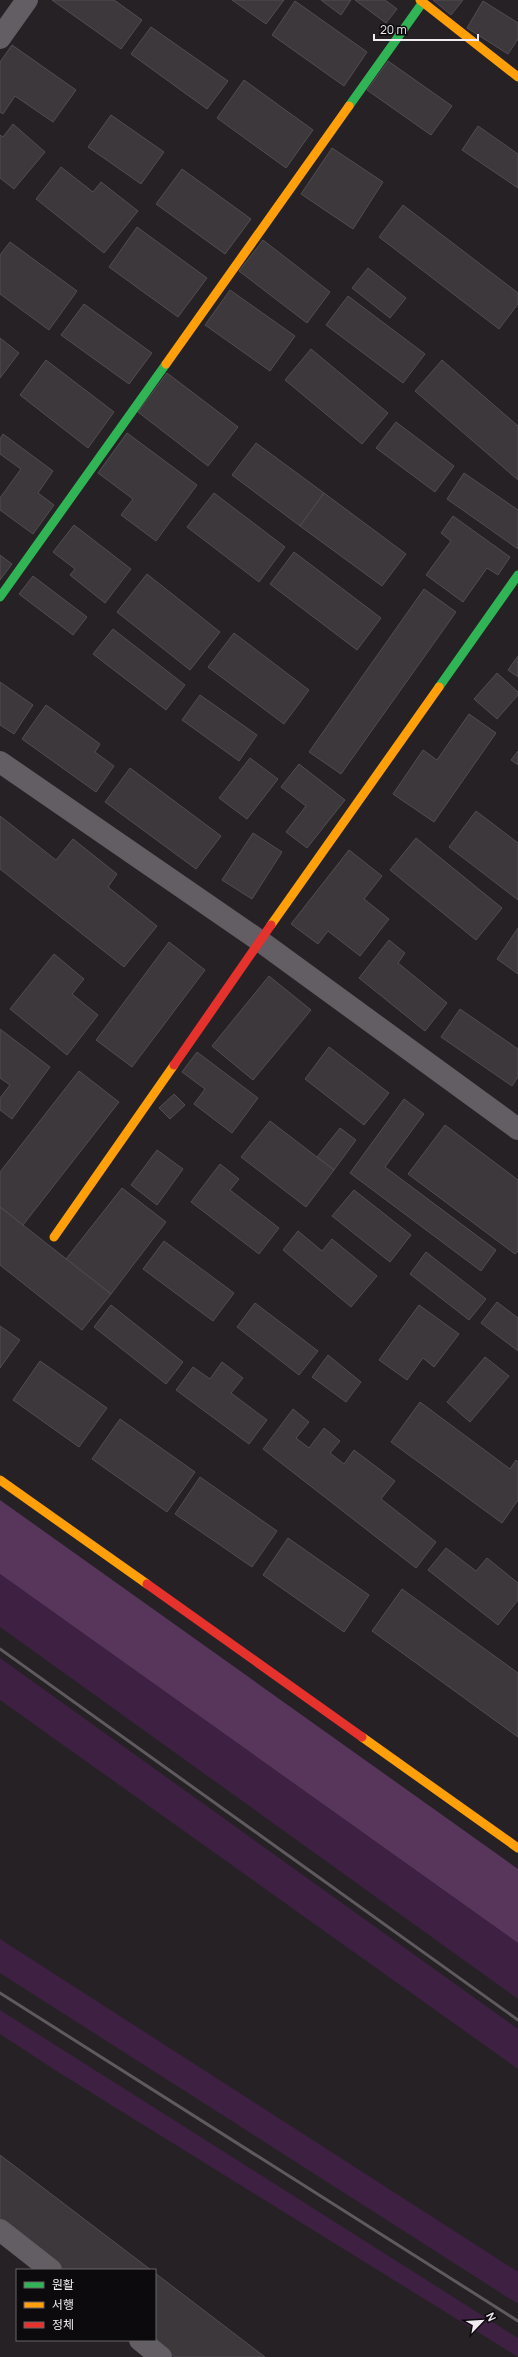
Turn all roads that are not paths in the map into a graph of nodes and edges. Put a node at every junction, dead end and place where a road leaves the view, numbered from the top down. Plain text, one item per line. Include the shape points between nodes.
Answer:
1 (27, 0) edge
2 (422, 1) edge
3 (0, 38) edge
4 (518, 77) edge
5 (518, 575) edge
6 (0, 597) edge
7 (0, 762) edge
8 (260, 941) junction
9 (518, 1129) edge
10 (54, 1238) dead end
11 (0, 1480) edge
12 (518, 1848) edge
13 (0, 2230) edge
14 (50, 2269) edge
15 (141, 2341) edge
16 (161, 2357) edge

1 - 3 street
2 - 4 street
2 - 6 street
5 - 8 street
7 - 8 street
8 - 9 street
8 - 10 street
11 - 12 street
13 - 14 street
15 - 16 street

